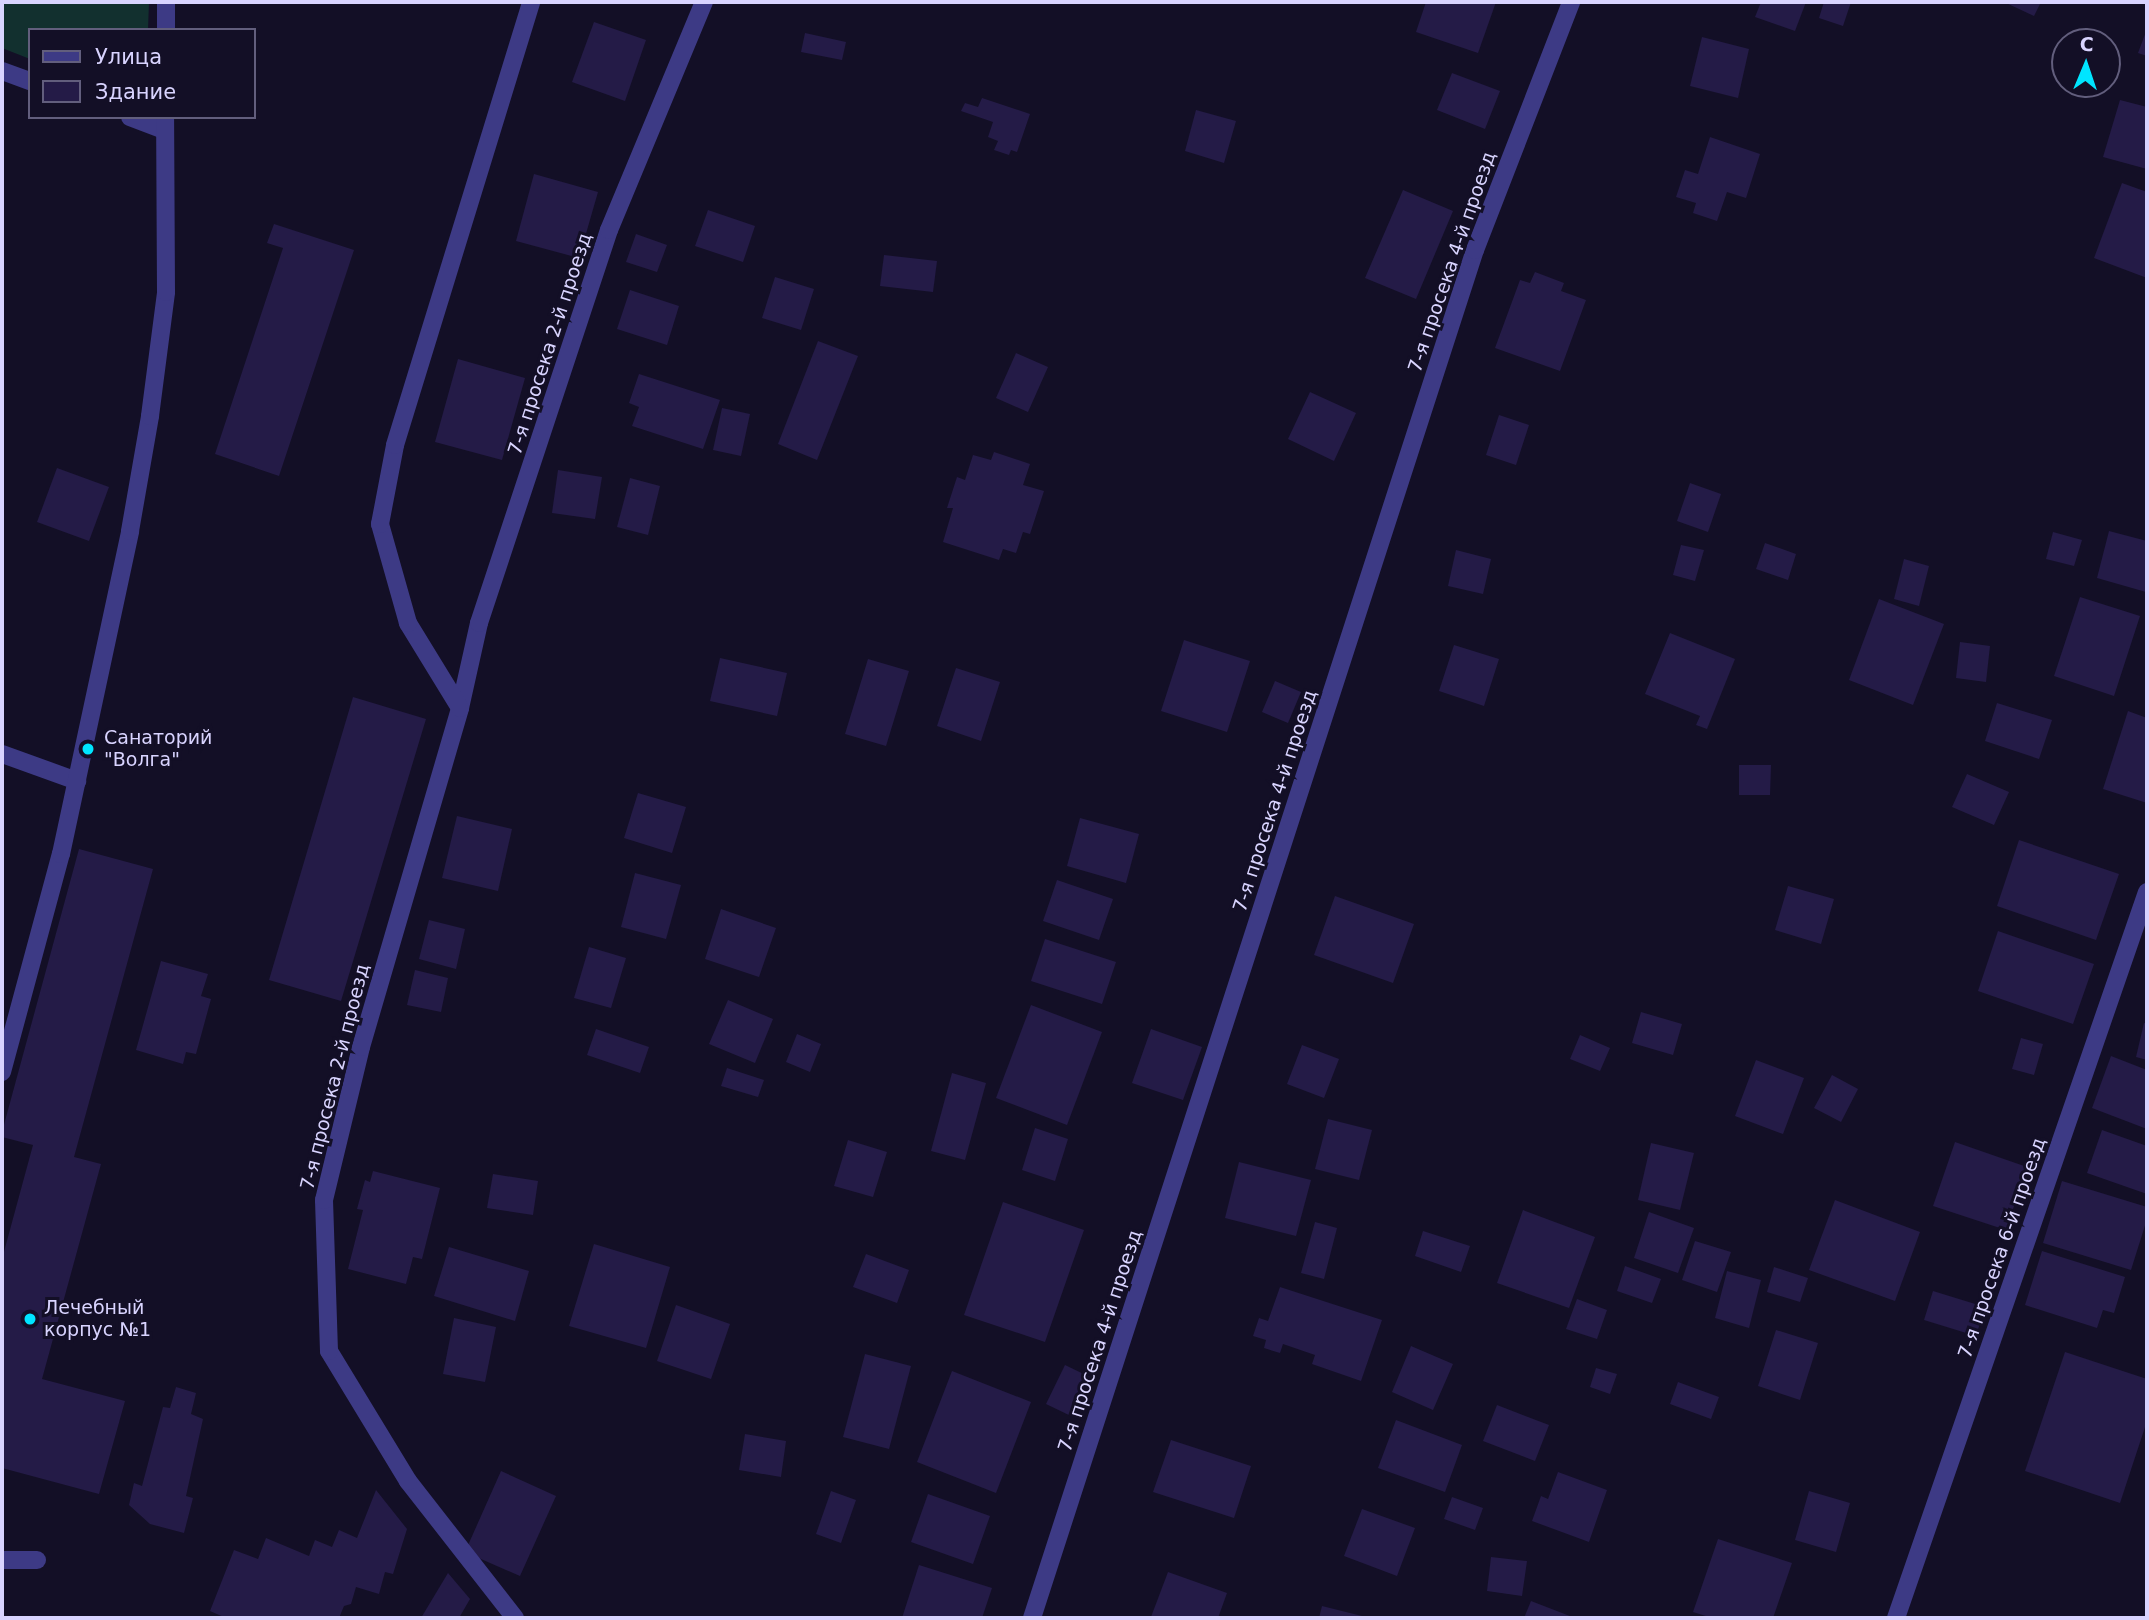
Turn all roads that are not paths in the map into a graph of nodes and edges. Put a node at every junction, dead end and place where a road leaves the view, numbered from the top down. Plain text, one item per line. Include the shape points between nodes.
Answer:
1 (166, 2) edge
2 (531, 2) edge
3 (704, 2) edge
4 (1571, 2) edge
5 (166, 28) edge
6 (2, 71) edge
7 (28, 80) edge
8 (140, 119) edge
9 (165, 124) edge
10 (460, 708) junction
11 (2, 754) edge
12 (77, 781) junction
13 (2147, 891) edge
14 (2, 1072) edge
15 (2, 1560) edge
16 (37, 1560) dead end
17 (515, 1618) edge
18 (1032, 1618) edge
19 (1896, 1618) edge

1 - 5 street
2 - 10 street via 395,445 380,524 408,623
3 - 10 street, 7-я просека 2-й проезд via 609,230 480,623
4 - 18 street, 7-я просека 4-й проезд via 1475,250
6 - 7 street
8 - 9 street
9 - 12 street via 166,292 152,402
10 - 17 street, 7-я просека 2-й проезд via 361,1047 324,1200 329,1351 408,1481
11 - 12 street
12 - 14 street
13 - 19 street, 7-я просека 6-й проезд
15 - 16 street

